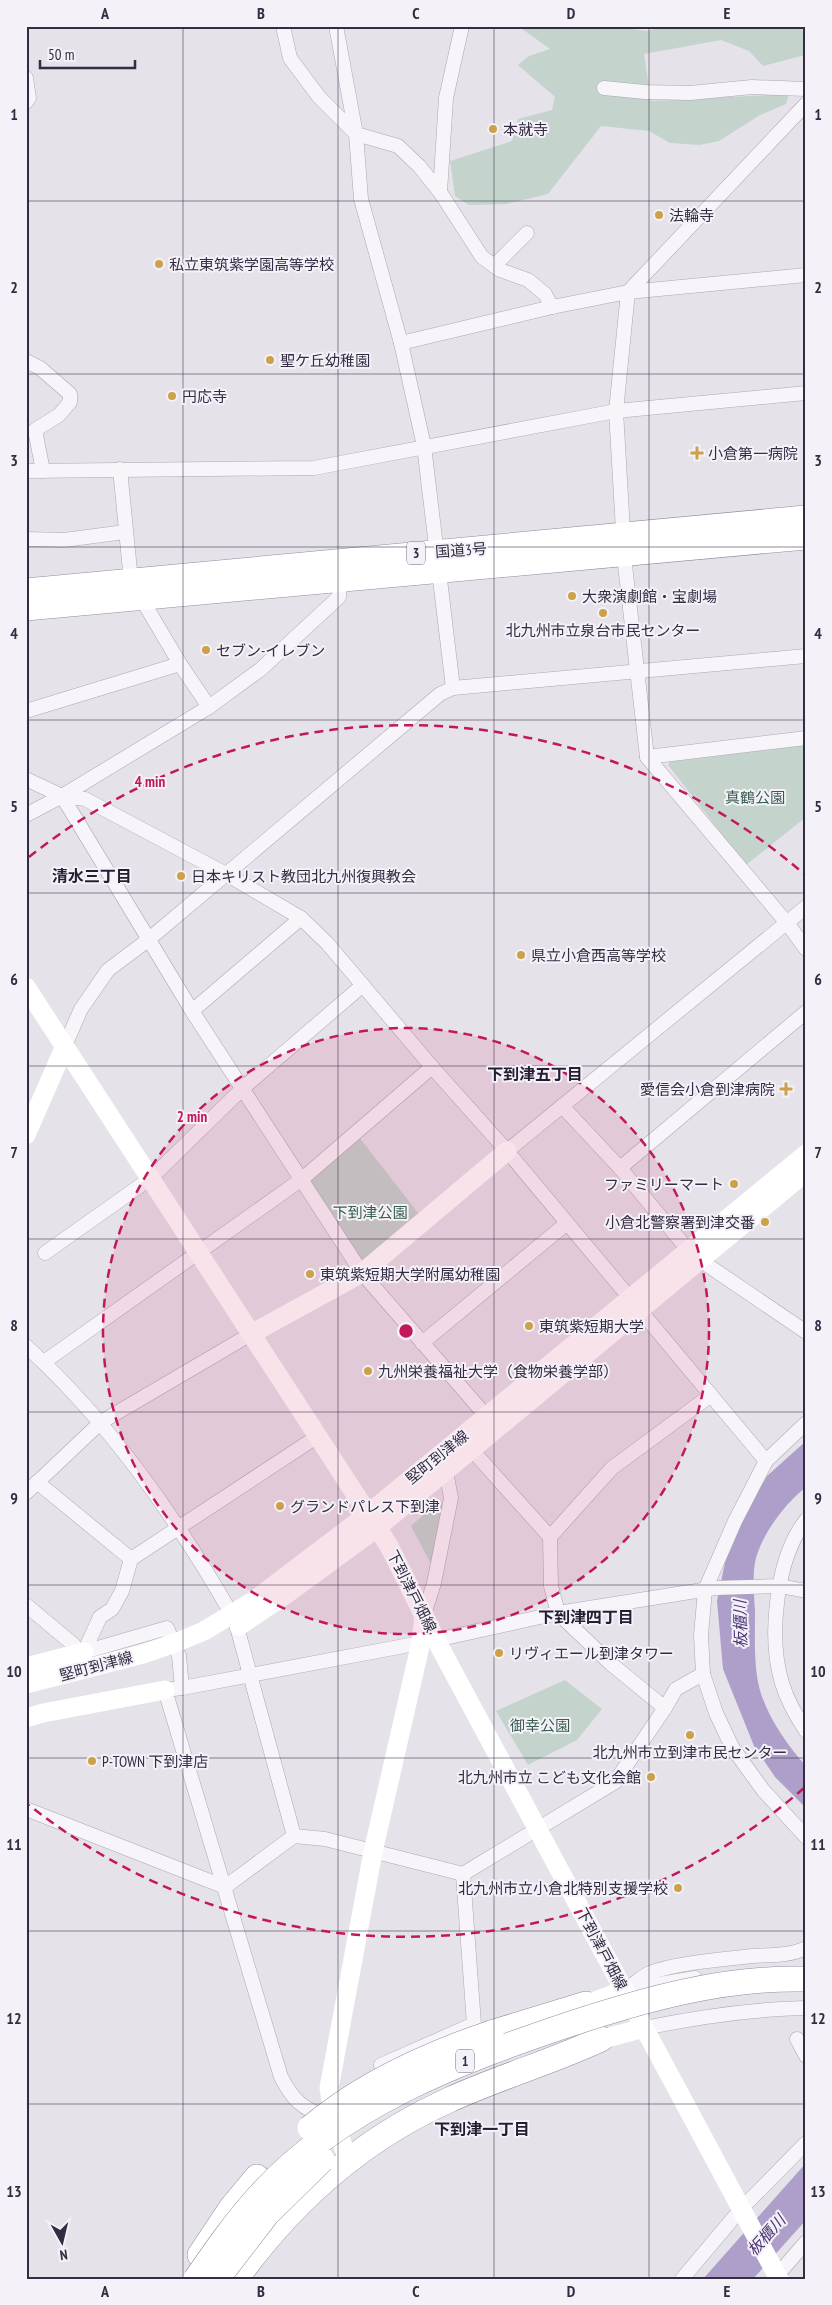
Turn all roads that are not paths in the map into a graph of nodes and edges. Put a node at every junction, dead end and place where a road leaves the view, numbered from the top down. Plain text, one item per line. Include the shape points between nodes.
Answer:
1 (283, 26) edge
2 (336, 26) edge
3 (462, 26) edge
4 (26, 78) edge
5 (604, 88) dead end
6 (806, 89) edge
7 (26, 102) edge
8 (806, 104) edge
9 (356, 134) junction
10 (440, 192) junction
11 (528, 233) dead end
12 (494, 266) junction
13 (806, 275) edge
14 (628, 292) junction
15 (552, 307) junction
16 (401, 343) junction
17 (26, 361) edge
18 (806, 393) edge
19 (616, 411) junction
20 (424, 446) junction
21 (120, 469) junction
22 (26, 471) edge
23 (43, 471) junction
24 (806, 518) edge
25 (125, 532) junction
26 (806, 537) edge
27 (26, 539) edge
28 (624, 545) junction
29 (439, 561) junction
30 (340, 580) junction
31 (135, 590) junction
32 (26, 591) edge
33 (26, 608) edge
34 (806, 656) edge
35 (180, 664) junction
36 (637, 670) junction
37 (453, 688) junction
38 (209, 707) junction
39 (26, 711) edge
40 (806, 738) edge
41 (647, 757) junction
42 (26, 779) edge
43 (62, 796) junction
44 (26, 815) edge
45 (226, 874) junction
46 (806, 907) edge
47 (301, 918) junction
48 (787, 923) junction
49 (148, 940) junction
50 (806, 949) edge
51 (363, 985) junction
52 (26, 987) edge
53 (192, 1011) junction
54 (806, 1012) edge
55 (64, 1048) junction
56 (432, 1067) junction
57 (243, 1088) junction
58 (562, 1106) junction
59 (26, 1135) edge
60 (507, 1151) junction
61 (806, 1154) edge
62 (620, 1168) junction
63 (806, 1172) edge
64 (151, 1178) junction
65 (302, 1179) junction
66 (567, 1223) junction
67 (199, 1251) junction
68 (45, 1253) dead end
69 (694, 1256) junction
70 (362, 1273) junction
71 (635, 1305) junction
72 (802, 1324) edge
73 (251, 1334) junction
74 (422, 1343) junction
75 (26, 1346) edge
76 (44, 1362) junction
77 (710, 1395) junction
78 (486, 1417) junction
79 (101, 1422) junction
80 (806, 1423) edge
81 (318, 1436) junction
82 (470, 1449) junction
83 (766, 1461) junction
84 (446, 1471) junction
85 (37, 1482) junction
86 (26, 1493) edge
87 (373, 1520) junction
88 (806, 1520) edge
89 (178, 1527) junction
90 (550, 1537) junction
91 (130, 1559) junction
92 (773, 1587) junction
93 (710, 1589) junction
94 (806, 1591) edge
95 (26, 1605) edge
96 (558, 1613) junction
97 (424, 1616) junction
98 (235, 1621) junction
99 (429, 1641) junction
100 (177, 1649) junction
101 (81, 1653) junction
102 (26, 1666) edge
103 (703, 1674) junction
104 (249, 1675) junction
105 (26, 1684) edge
106 (174, 1689) junction
107 (26, 1697) edge
108 (666, 1708) junction
109 (26, 1718) edge
110 (806, 1731) edge
111 (26, 1809) edge
112 (539, 1830) junction
113 (294, 1836) junction
114 (806, 1837) edge
115 (373, 1852) junction
116 (463, 1874) junction
117 (225, 1887) junction
118 (806, 1948) edge
119 (806, 1968) edge
120 (806, 1979) edge
121 (625, 1990) junction
122 (806, 1992) edge
123 (586, 2004) junction
124 (806, 2008) edge
125 (644, 2028) junction
126 (601, 2038) junction
127 (797, 2039) dead end
128 (806, 2056) edge
129 (384, 2089) junction
130 (334, 2119) junction
131 (806, 2143) edge
132 (344, 2150) junction
133 (744, 2214) junction
134 (806, 2242) edge
135 (776, 2275) edge
136 (186, 2279) edge
137 (196, 2279) edge
138 (203, 2279) edge
139 (217, 2279) edge
140 (228, 2279) edge
141 (236, 2279) edge
142 (682, 2279) edge

1 - 9 street via 290,58 301,76
2 - 9 street
3 - 10 street via 446,98
4 - 7 street via 29,98
5 - 6 street via 690,93 752,87
8 - 14 street
9 - 10 street via 398,146
9 - 16 street via 361,199
10 - 12 street via 475,248
11 - 12 street
12 - 15 street via 528,280 545,294
13 - 14 street
14 - 15 street
14 - 19 street
15 - 16 street
16 - 20 street
17 - 23 street via 40,368 70,394 70,402 59,416 35,430
18 - 19 street
19 - 20 street
19 - 28 street
20 - 21 street via 314,468
20 - 29 street
21 - 23 street
21 - 25 street
22 - 23 street
24 - 28 highway, 国道3号 / 3
25 - 27 street via 64,540
25 - 31 street
26 - 28 highway, 国道3号 / 3
28 - 29 highway, 国道3号 / 3
28 - 36 street
29 - 30 highway, 国道3号 / 3
29 - 31 highway, 国道3号 / 3
29 - 37 street
30 - 31 highway, 国道3号 / 3
30 - 38 street via 340,597 260,669
31 - 32 highway, 国道3号 / 3
31 - 33 highway, 国道3号 / 3
31 - 35 street
34 - 36 street
35 - 38 street
35 - 39 street
36 - 37 street
36 - 41 street
37 - 45 street via 440,694
38 - 43 street
40 - 41 street
41 - 48 street
42 - 43 street
43 - 44 street
43 - 45 street via 85,800
43 - 49 street
45 - 47 street
45 - 49 street
46 - 48 street
47 - 51 street
47 - 53 street
48 - 50 street
48 - 58 street
49 - 53 street
49 - 55 street via 108,970 81,1010
51 - 56 street
51 - 57 street
52 - 55 street, 下到津戸畑線
53 - 57 street
54 - 62 street
55 - 59 street
55 - 64 street, 下到津戸畑線
56 - 60 street
56 - 65 street
57 - 64 street
57 - 65 street
58 - 60 street
58 - 62 street
60 - 66 street
60 - 70 street
61 - 69 street, 堅町到津線
62 - 69 street
63 - 69 street, 堅町到津線
64 - 67 street, 下到津戸畑線
64 - 68 street
65 - 67 street
65 - 70 street
66 - 71 street
66 - 74 street
67 - 73 street, 下到津戸畑線
67 - 76 street
69 - 71 street, 堅町到津線
69 - 72 street
70 - 73 street
70 - 74 street
71 - 77 street
71 - 78 street, 堅町到津線
71 - 82 street, 堅町到津線
73 - 79 street
73 - 81 street, 下到津戸畑線
74 - 78 street
75 - 76 street
76 - 79 street
77 - 83 street
77 - 90 street via 612,1468
78 - 87 street, 堅町到津線
79 - 85 street
79 - 89 street
80 - 83 street
81 - 87 street, 下到津戸畑線
81 - 89 street
82 - 84 street, 堅町到津線
82 - 90 street
83 - 93 street via 721,1549
84 - 87 street, 堅町到津線
84 - 97 street via 451,1498
85 - 86 street
85 - 91 street
87 - 97 street, 下到津戸畑線
87 - 98 street, 堅町到津線 via 288,1593
88 - 92 street via 786,1554
89 - 91 street
89 - 98 street
90 - 96 street via 551,1586
91 - 101 street via 122,1591 112,1609 100,1617
92 - 93 street
92 - 94 street
92 - 110 street via 781,1682
93 - 96 street
93 - 103 street via 701,1635
95 - 101 street
96 - 99 street
96 - 108 street via 610,1664
97 - 99 street
98 - 100 street, 堅町到津線
98 - 104 street
99 - 104 street
99 - 112 street, 下到津戸畑線
99 - 115 street
100 - 101 street via 167,1628
100 - 105 street, 堅町到津線 via 143,1654
100 - 106 street
100 - 107 street, 堅町到津線
101 - 102 street
103 - 108 street via 676,1689
103 - 114 street via 732,1747 763,1790
104 - 106 street
104 - 113 street
106 - 109 street via 43,1712
106 - 117 street
108 - 112 street via 615,1782
111 - 117 street
112 - 116 street
112 - 121 street, 下到津戸畑線
113 - 115 street via 324,1839
113 - 117 street
115 - 116 street
115 - 130 street via 329,2088
116 - 129 street via 474,2024 381,2065
117 - 130 street via 282,2077 290,2093 307,2110
118 - 121 street via 670,1968 650,1973
119 - 121 street via 744,1971
120 - 137 highway, 1, bridge via 719,1985 638,2002 483,2054 419,2081 368,2108 285,2170 238,2221
121 - 123 street
121 - 125 street, 下到津戸畑線
122 - 139 highway, bridge via 720,1997 658,2010 537,2048 446,2082 375,2121 317,2164 267,2214
123 - 129 street via 441,2062
123 - 136 highway, bridge via 437,2052 358,2094 313,2125 250,2184 211,2236
124 - 125 street via 738,2011
125 - 126 street
125 - 133 street, 下到津戸畑線
126 - 132 street via 454,2088 378,2127
126 - 141 highway via 561,2058 422,2113 350,2157 290,2212
127 - 128 street
129 - 130 street
130 - 132 street
130 - 138 street via 253,2208
131 - 133 street
132 - 140 street via 271,2219
133 - 135 street, 下到津戸畑線
133 - 142 street
134 - 135 street

